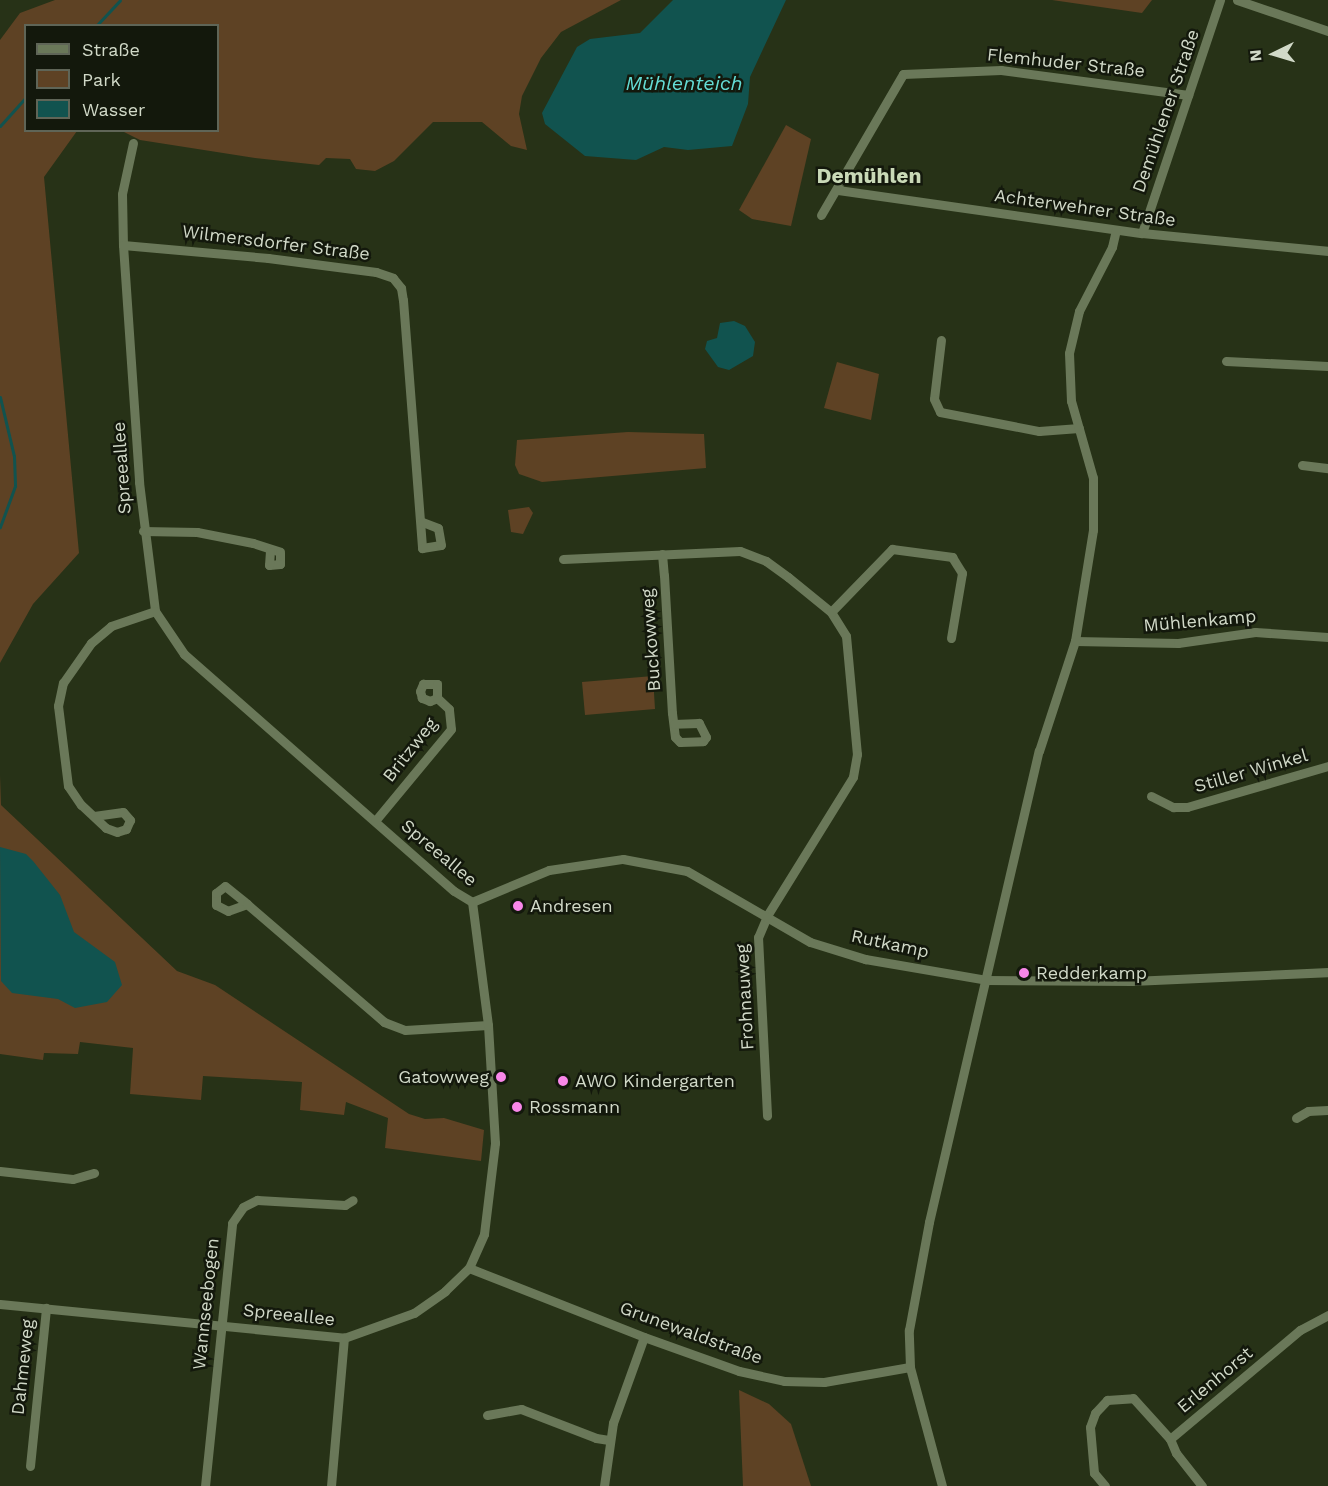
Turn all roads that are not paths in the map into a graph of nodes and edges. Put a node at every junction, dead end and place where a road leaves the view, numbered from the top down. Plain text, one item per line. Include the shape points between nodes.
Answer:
1 (1220, 0) edge
2 (1237, 0) edge
3 (1328, 31) edge
4 (1188, 95) junction
5 (133, 143) dead end
6 (838, 190) junction
7 (821, 215) dead end
8 (1116, 230) junction
9 (1142, 233) junction
10 (123, 245) junction
11 (1328, 251) edge
12 (941, 340) dead end
13 (1226, 361) dead end
14 (1328, 366) edge
15 (1079, 428) junction
16 (1302, 465) dead end
17 (1328, 468) edge
18 (422, 522) dead end
19 (143, 531) junction
20 (270, 552) dead end
21 (662, 554) junction
22 (563, 559) dead end
23 (155, 611) junction
24 (831, 612) junction
25 (1328, 637) edge
26 (951, 638) dead end
27 (1075, 641) junction
28 (437, 698) dead end
29 (674, 724) dead end
30 (1328, 766) edge
31 (1151, 796) dead end
32 (94, 816) dead end
33 (375, 821) junction
34 (472, 902) junction
35 (248, 903) dead end
36 (768, 914) junction
37 (1328, 972) edge
38 (986, 980) junction
39 (488, 1025) junction
40 (1328, 1110) edge
41 (767, 1116) dead end
42 (1296, 1118) dead end
43 (0, 1171) edge
44 (94, 1173) dead end
45 (353, 1200) dead end
46 (469, 1268) junction
47 (0, 1304) edge
48 (46, 1308) junction
49 (1328, 1315) edge
50 (219, 1324) junction
51 (644, 1337) junction
52 (344, 1338) junction
53 (910, 1367) junction
54 (487, 1415) dead end
55 (1170, 1439) junction
56 (609, 1440) junction
57 (30, 1466) dead end
58 (205, 1486) edge
59 (331, 1486) edge
60 (604, 1486) edge
61 (942, 1486) edge
62 (1105, 1486) edge
63 (1202, 1486) edge

1 - 4 street, Demühlener Straße
2 - 3 street
4 - 6 street, Flemhuder Straße via 1001,70 903,74
4 - 9 street, Demühlener Straße
5 - 10 street, Spreeallee via 122,194
6 - 7 street
6 - 8 street, Achterwehrer Straße
8 - 9 street, Achterwehrer Straße
8 - 15 street via 1072,332 1069,371
9 - 11 street, Achterwehrer Straße
10 - 18 street, Wilmersdorfer Straße via 257,257 376,272 393,278 401,288 403,300
10 - 19 street, Spreeallee
12 - 15 street via 934,399 940,412 1039,431
13 - 14 street
15 - 27 street via 1093,478 1093,530
16 - 17 street
19 - 20 street via 197,532 253,543
19 - 23 street, Spreeallee
21 - 22 street
21 - 24 street via 729,550 749,554 766,561
21 - 29 street, Buckowweg
23 - 32 street via 111,626 91,643 63,683 58,706 68,786
23 - 33 street, Spreeallee via 184,654
24 - 26 street via 892,549 952,557 962,573
24 - 36 street, Frohnauweg via 843,628 849,648 855,768 838,805
25 - 27 street, Mühlenkamp via 1255,632 1178,644
27 - 38 street via 1048,715
28 - 33 street, Britzweg via 449,709 451,729
30 - 31 street, Stiller Winkel via 1187,807 1173,807
33 - 34 street, Spreeallee via 454,891
34 - 36 street, Rutkamp via 549,870 623,859 687,871
34 - 39 street, Spreeallee
35 - 39 street via 384,1022 405,1030
36 - 38 street, Rutkamp via 810,942 854,955
36 - 41 street, Frohnauweg via 757,950
37 - 38 street, Rutkamp via 1141,981
38 - 53 street via 913,1300
39 - 46 street, Spreeallee via 495,1143 484,1234
40 - 42 street
43 - 44 street via 73,1179
45 - 50 street, Wannseebogen via 335,1205 263,1199 243,1207 230,1233
46 - 51 street, Grunewaldstraße
46 - 52 street, Spreeallee via 414,1313
47 - 48 street, Spreeallee
48 - 50 street, Spreeallee
48 - 57 street, Dahmeweg
49 - 55 street, Erlenhorst via 1300,1330
50 - 52 street, Spreeallee
50 - 58 street, Wannseebogen
51 - 53 street, Grunewaldstraße via 740,1371 784,1381 824,1382
51 - 56 street
52 - 59 street
53 - 61 street
54 - 56 street via 522,1409
55 - 62 street via 1133,1398 1107,1400 1095,1413 1090,1427 1094,1473
55 - 63 street, Erlenhorst
56 - 60 street

